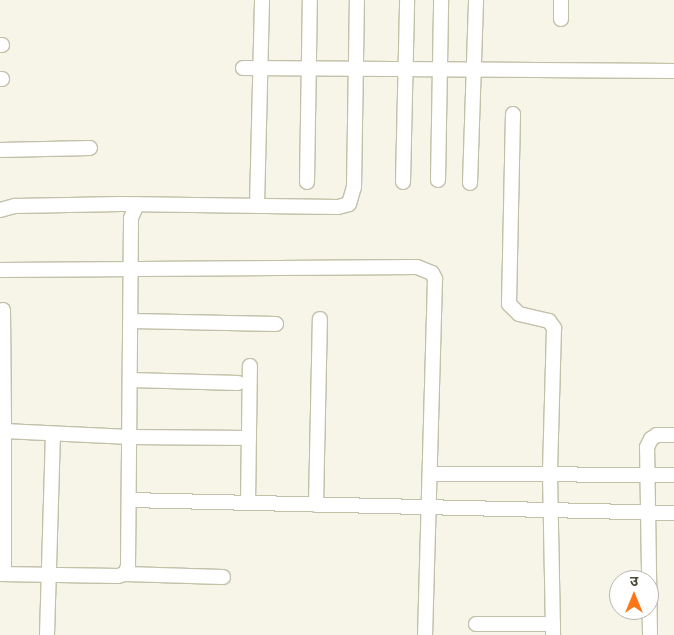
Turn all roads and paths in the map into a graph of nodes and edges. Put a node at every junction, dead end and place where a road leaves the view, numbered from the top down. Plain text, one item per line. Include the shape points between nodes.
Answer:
1 (262, 0) edge
2 (310, 0) edge
3 (357, 0) edge
4 (407, 0) edge
5 (441, 0) edge
6 (476, 0) edge
7 (561, 0) edge
8 (561, 19) dead end
9 (242, 68) dead end
10 (261, 68) junction
11 (310, 68) junction
12 (356, 69) junction
13 (406, 69) junction
14 (440, 70) junction
15 (473, 70) junction
16 (674, 71) edge
17 (513, 114) dead end
18 (90, 148) dead end
19 (0, 150) edge
20 (438, 180) dead end
21 (308, 182) dead end
22 (402, 182) dead end
23 (470, 183) dead end
24 (137, 204) junction
25 (257, 206) junction
26 (0, 210) edge
27 (0, 270) edge
28 (131, 270) junction
29 (3, 310) dead end
30 (320, 319) dead end
31 (132, 321) junction
32 (276, 324) dead end
33 (250, 366) dead end
34 (131, 380) junction
35 (238, 383) dead end
36 (4, 431) junction
37 (53, 435) junction
38 (674, 435) edge
39 (130, 437) junction
40 (249, 438) junction
41 (430, 474) junction
42 (550, 474) junction
43 (649, 474) junction
44 (674, 475) edge
45 (129, 500) junction
46 (248, 503) junction
47 (316, 505) junction
48 (429, 508) junction
49 (551, 510) junction
50 (649, 512) junction
51 (674, 513) edge
52 (2, 574) edge
53 (125, 574) junction
54 (50, 575) junction
55 (223, 577) dead end
56 (476, 624) dead end
57 (553, 629) edge
58 (47, 635) edge
59 (425, 635) edge
60 (650, 635) edge

1 - 10 street
2 - 11 street
3 - 12 street
4 - 13 street
5 - 14 street
6 - 15 street
7 - 8 street
9 - 10 street
10 - 11 street
10 - 25 street
11 - 12 street
11 - 21 street
12 - 13 street
12 - 25 street via 352,200 338,207
13 - 14 street
13 - 22 street
14 - 15 street
14 - 20 street
15 - 16 street
15 - 23 street
17 - 42 street via 508,298 512,309 545,319 554,328
18 - 19 street
24 - 25 street
24 - 26 street via 14,206
24 - 28 street via 132,212
27 - 28 street
28 - 31 street
28 - 41 street via 417,267 432,273 435,279
29 - 36 street
30 - 47 street
31 - 32 street
31 - 34 street
33 - 40 street
34 - 35 street
34 - 39 street
36 - 37 street
36 - 52 street
37 - 39 street
37 - 54 street
38 - 43 street via 658,435 651,439 647,447
39 - 40 street
39 - 45 street
40 - 46 street
41 - 42 street
41 - 48 street
42 - 43 street
42 - 49 street
43 - 44 street
43 - 50 street
45 - 46 street
45 - 53 street
46 - 47 street
47 - 48 street
48 - 49 street
48 - 59 street
49 - 50 street
49 - 57 street
50 - 51 street
50 - 60 street
52 - 54 street
53 - 54 street
53 - 55 street
54 - 58 street
56 - 57 street

